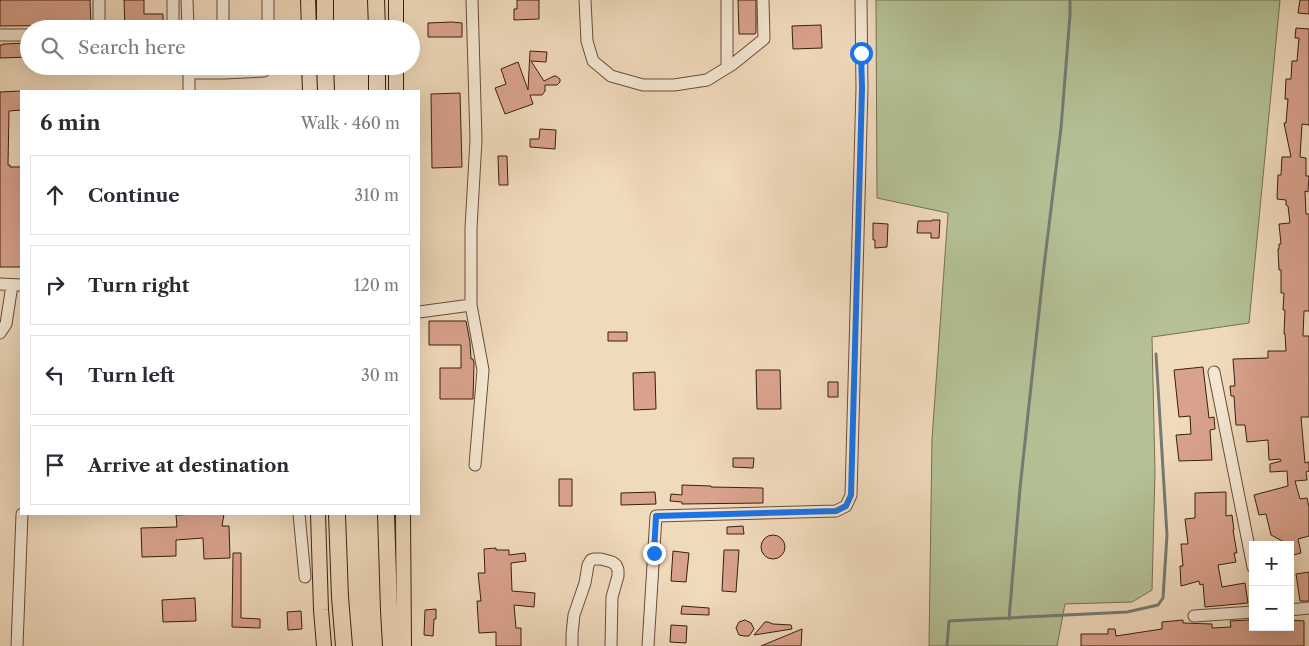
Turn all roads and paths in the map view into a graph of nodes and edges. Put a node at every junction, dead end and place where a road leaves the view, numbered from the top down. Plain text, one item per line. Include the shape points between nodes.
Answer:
1 (99, 0) edge
2 (172, 0) edge
3 (188, 0) edge
4 (223, 0) edge
5 (268, 0) edge
6 (308, 0) edge
7 (325, 0) edge
8 (376, 0) edge
9 (396, 0) edge
10 (472, 0) edge
11 (585, 0) edge
12 (727, 0) edge
13 (763, 0) edge
14 (861, 0) edge
15 (99, 20) edge
16 (173, 20) edge
17 (188, 20) edge
18 (223, 20) edge
19 (268, 20) edge
20 (309, 20) edge
21 (325, 20) edge
22 (377, 20) edge
23 (396, 20) edge
24 (0, 35) edge
25 (20, 35) edge
26 (727, 67) junction
27 (189, 75) edge
28 (310, 75) edge
29 (325, 75) edge
30 (377, 75) edge
31 (396, 75) edge
32 (189, 90) edge
33 (310, 90) edge
34 (326, 90) edge
35 (377, 90) edge
36 (396, 90) edge
37 (0, 284) edge
38 (17, 285) edge
39 (471, 305) junction
40 (420, 312) edge
41 (0, 333) edge
42 (1214, 372) dead end
43 (475, 465) dead end
44 (22, 515) edge
45 (299, 515) edge
46 (318, 515) edge
47 (337, 515) edge
48 (386, 515) edge
49 (402, 515) edge
50 (1249, 547) edge
51 (305, 577) dead end
52 (1309, 608) edge
53 (1294, 610) edge
54 (1249, 612) edge
55 (1194, 616) dead end
56 (17, 646) edge
57 (324, 646) edge
58 (344, 646) edge
59 (391, 646) edge
60 (404, 646) edge
61 (572, 646) edge
62 (611, 646) edge
63 (648, 646) edge

1 - 15 street
2 - 16 street
3 - 17 street
4 - 18 street
5 - 19 street
6 - 20 main road
7 - 21 highway
8 - 22 highway
9 - 23 main road
10 - 39 street via 476,140
11 - 26 street via 587,40 593,61 611,76 643,85 674,85 707,80
12 - 26 street
13 - 26 street via 764,39
14 - 63 street via 862,88 851,495 846,506 836,511 656,516
24 - 25 street
27 - 32 street
28 - 33 main road
29 - 34 highway
30 - 35 highway
31 - 36 main road
37 - 38 street
38 - 41 street via 6,324
39 - 40 street
39 - 43 street via 483,370
42 - 50 street
44 - 56 street
45 - 51 street
46 - 57 main road
47 - 58 highway
48 - 59 highway
49 - 60 main road
52 - 53 street
54 - 55 street
61 - 62 street via 574,615 588,565 594,559 612,562 618,570 612,597

